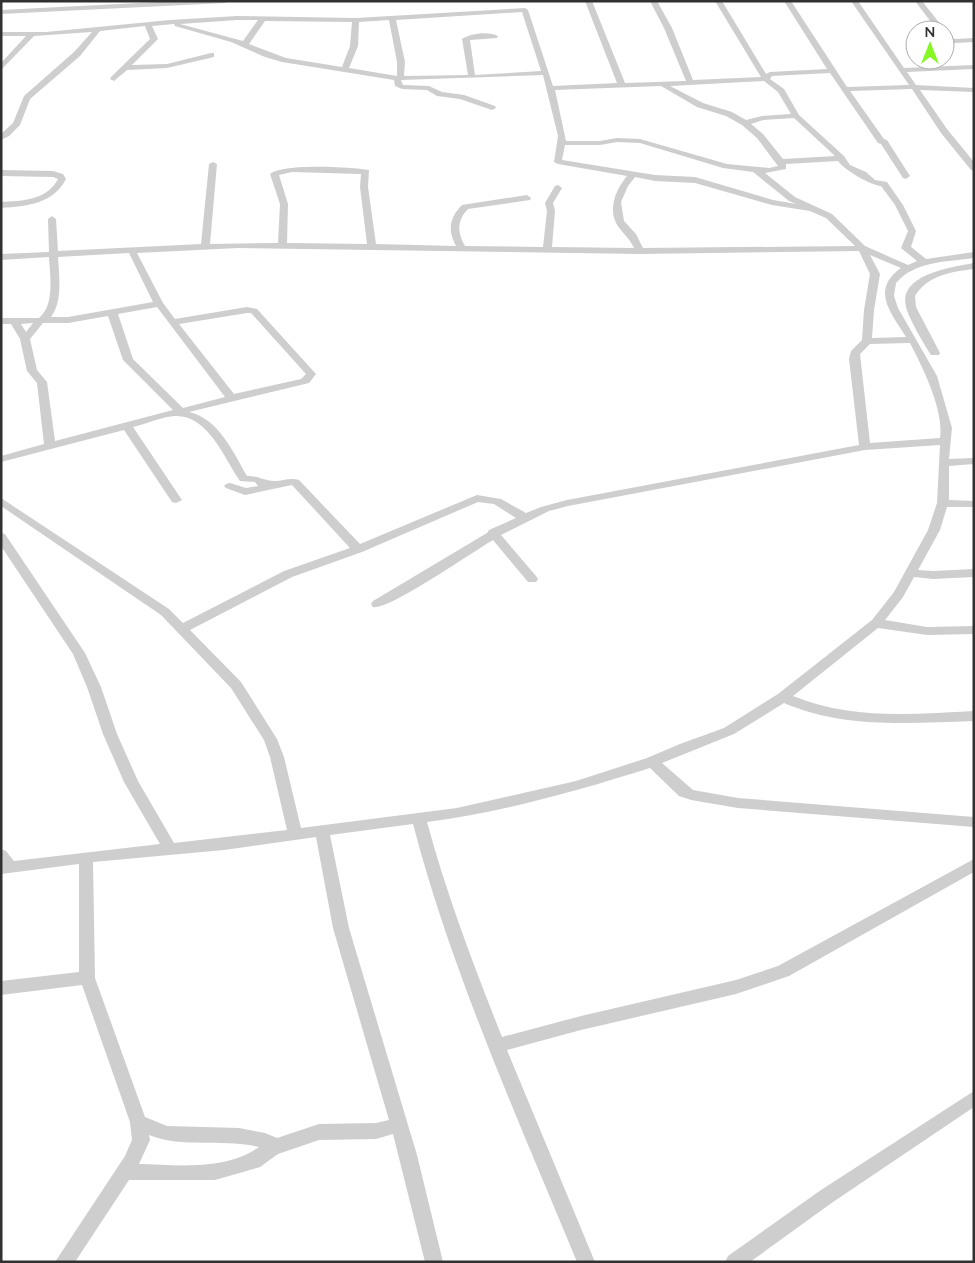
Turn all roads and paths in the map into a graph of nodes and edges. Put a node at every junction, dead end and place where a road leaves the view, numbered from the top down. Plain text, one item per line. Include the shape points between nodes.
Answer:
1 (225, 1) edge
2 (588, 1) edge
3 (654, 1) edge
4 (718, 1) edge
5 (787, 1) edge
6 (854, 1) edge
7 (918, 1) edge
8 (523, 2) edge
9 (525, 10) junction
10 (1, 12) edge
11 (263, 19) junction
12 (392, 19) junction
13 (356, 20) junction
14 (933, 20) edge
15 (170, 22) junction
16 (148, 24) junction
17 (98, 29) junction
18 (1, 34) edge
19 (32, 34) junction
20 (494, 36) dead end
21 (955, 40) edge
22 (974, 40) edge
23 (245, 44) junction
24 (211, 55) dead end
25 (974, 67) edge
26 (1, 68) edge
27 (125, 68) junction
28 (344, 70) junction
29 (903, 70) junction
30 (832, 71) junction
31 (545, 72) junction
32 (472, 77) junction
33 (398, 78) junction
34 (114, 79) dead end
35 (766, 79) junction
36 (662, 84) junction
37 (691, 84) junction
38 (622, 86) junction
39 (914, 87) junction
40 (551, 88) junction
41 (846, 89) junction
42 (974, 90) edge
43 (492, 108) dead end
44 (796, 116) junction
45 (745, 123) junction
46 (1, 140) edge
47 (563, 143) junction
48 (1, 150) edge
49 (841, 158) junction
50 (782, 162) junction
51 (213, 164) dead end
52 (974, 168) edge
53 (756, 170) junction
54 (1, 173) edge
55 (633, 174) junction
56 (906, 176) dead end
57 (558, 188) dead end
58 (527, 198) dead end
59 (1, 205) edge
60 (811, 208) junction
61 (52, 220) dead end
62 (205, 246) junction
63 (282, 246) junction
64 (372, 247) junction
65 (462, 248) junction
66 (862, 248) junction
67 (547, 250) junction
68 (132, 251) junction
69 (640, 251) junction
70 (52, 255) junction
71 (974, 255) edge
72 (1, 257) edge
73 (924, 262) junction
74 (974, 266) edge
75 (908, 268) junction
76 (159, 304) junction
77 (112, 312) junction
78 (1, 321) edge
79 (15, 322) junction
80 (39, 322) junction
81 (172, 322) junction
82 (25, 339) junction
83 (913, 340) junction
84 (867, 341) junction
85 (935, 353) dead end
86 (231, 398) junction
87 (178, 412) junction
88 (127, 426) junction
89 (946, 441) junction
90 (50, 447) junction
91 (865, 447) junction
92 (1, 459) edge
93 (974, 461) edge
94 (943, 463) junction
95 (276, 484) junction
96 (230, 486) dead end
97 (176, 500) dead end
98 (1, 501) edge
99 (943, 503) junction
100 (974, 504) edge
101 (525, 518) junction
102 (493, 534) junction
103 (1, 537) edge
104 (358, 549) junction
105 (911, 573) junction
106 (974, 573) edge
107 (532, 579) dead end
108 (376, 604) dead end
109 (876, 624) junction
110 (182, 630) junction
111 (974, 630) edge
112 (783, 697) junction
113 (974, 716) edge
114 (652, 762) junction
115 (419, 819) junction
116 (974, 822) edge
117 (322, 830) junction
118 (296, 834) junction
119 (170, 848) junction
120 (1, 855) edge
121 (86, 859) junction
122 (974, 865) edge
123 (6, 868) edge
124 (87, 978) junction
125 (1, 988) edge
126 (499, 1045) junction
127 (974, 1098) edge
128 (138, 1122) junction
129 (399, 1125) junction
130 (278, 1146) junction
131 (124, 1172) junction
132 (64, 1262) edge
133 (434, 1262) edge
134 (586, 1262) edge
135 (734, 1262) edge

1 - 10 street
2 - 38 street
3 - 37 street
4 - 35 street
5 - 30 street
6 - 29 street
7 - 14 street
8 - 9 street
9 - 12 street
9 - 31 street
11 - 13 street
11 - 15 street
11 - 23 street
12 - 13 street
12 - 33 street via 402,63
13 - 28 street via 354,46
15 - 16 street
15 - 23 street
16 - 17 street
16 - 27 street via 154,38 147,49
17 - 19 street
17 - 46 street via 77,54 27,98 20,119
18 - 19 street
19 - 26 street
20 - 32 street via 466,39
21 - 22 street
23 - 28 street via 285,60
24 - 27 street via 167,66
25 - 29 street
27 - 34 street
28 - 33 street
29 - 39 street
30 - 35 street via 770,74
30 - 41 street
31 - 32 street
31 - 40 street
32 - 33 street
33 - 43 street via 402,87 429,88
35 - 37 street
35 - 44 street via 781,91
36 - 37 street
36 - 38 street
36 - 45 street via 700,105
38 - 40 street
39 - 41 street
39 - 42 street
39 - 52 street via 944,132
40 - 47 street
41 - 56 street
44 - 45 street via 762,118
44 - 49 street
45 - 50 street
46 - 48 street via 4,144
47 - 53 street via 640,141 712,163
47 - 55 street via 558,162
49 - 50 street
49 - 73 street via 851,171 859,172 873,183 884,184 912,232 906,248
50 - 53 street via 780,169
51 - 62 street
53 - 60 street via 787,196
54 - 59 street via 46,173 62,179 60,185 38,200
55 - 60 street via 697,181 748,196
55 - 69 street via 617,202 620,222 633,236
57 - 67 street via 549,203
58 - 65 street via 465,207 459,213 454,229
60 - 66 street via 829,216
61 - 70 street
62 - 63 street
62 - 68 street
63 - 64 street
63 - 64 street via 284,204 274,174 310,170 366,172 363,185
64 - 65 street
65 - 67 street
66 - 69 street
66 - 75 street
66 - 84 street via 875,274
67 - 69 street
68 - 70 street
68 - 76 street
70 - 72 street
70 - 80 street via 54,297 51,312
71 - 73 street
73 - 75 street
74 - 85 street via 937,273 914,287 910,296 911,307
75 - 83 street via 891,283 889,296
76 - 77 street
76 - 81 street
77 - 80 street
77 - 87 street via 128,360
78 - 79 street
79 - 80 street
79 - 82 street
80 - 82 street
81 - 86 street
81 - 86 street via 254,311 311,374 305,381
82 - 90 street via 32,371 42,382
83 - 84 street
83 - 89 street via 941,401 947,428
84 - 91 street via 855,353 854,359
86 - 87 street
87 - 88 street
87 - 95 street via 197,418 213,432 244,479
88 - 90 street
88 - 97 street
89 - 91 street
89 - 94 street
90 - 92 street
91 - 101 street via 567,503
93 - 94 street
94 - 99 street
95 - 96 street via 245,492
95 - 104 street via 295,482
98 - 110 street via 165,612
99 - 100 street
99 - 105 street via 934,530
101 - 102 street
101 - 104 street via 497,501 477,498
102 - 107 street
102 - 108 street via 438,570
103 - 119 street via 79,653 131,782
104 - 110 street via 288,574
105 - 106 street
105 - 109 street
109 - 111 street via 927,631
109 - 112 street
110 - 118 street via 236,685 270,739
112 - 113 street via 817,710 877,720
112 - 114 street via 729,732
114 - 115 street via 554,792
114 - 116 street via 691,795 738,803
115 - 117 street
115 - 126 street via 461,952
117 - 118 street
117 - 129 street via 341,928
118 - 119 street
119 - 121 street
120 - 123 street
121 - 123 street
121 - 124 street
122 - 126 street via 783,971 736,988
124 - 125 street
124 - 128 street
126 - 134 street
127 - 135 street
128 - 130 street via 170,1134 263,1138
128 - 131 street via 141,1140
129 - 130 street via 376,1131 319,1132
129 - 133 street
130 - 131 street via 254,1161 215,1172
131 - 132 street

